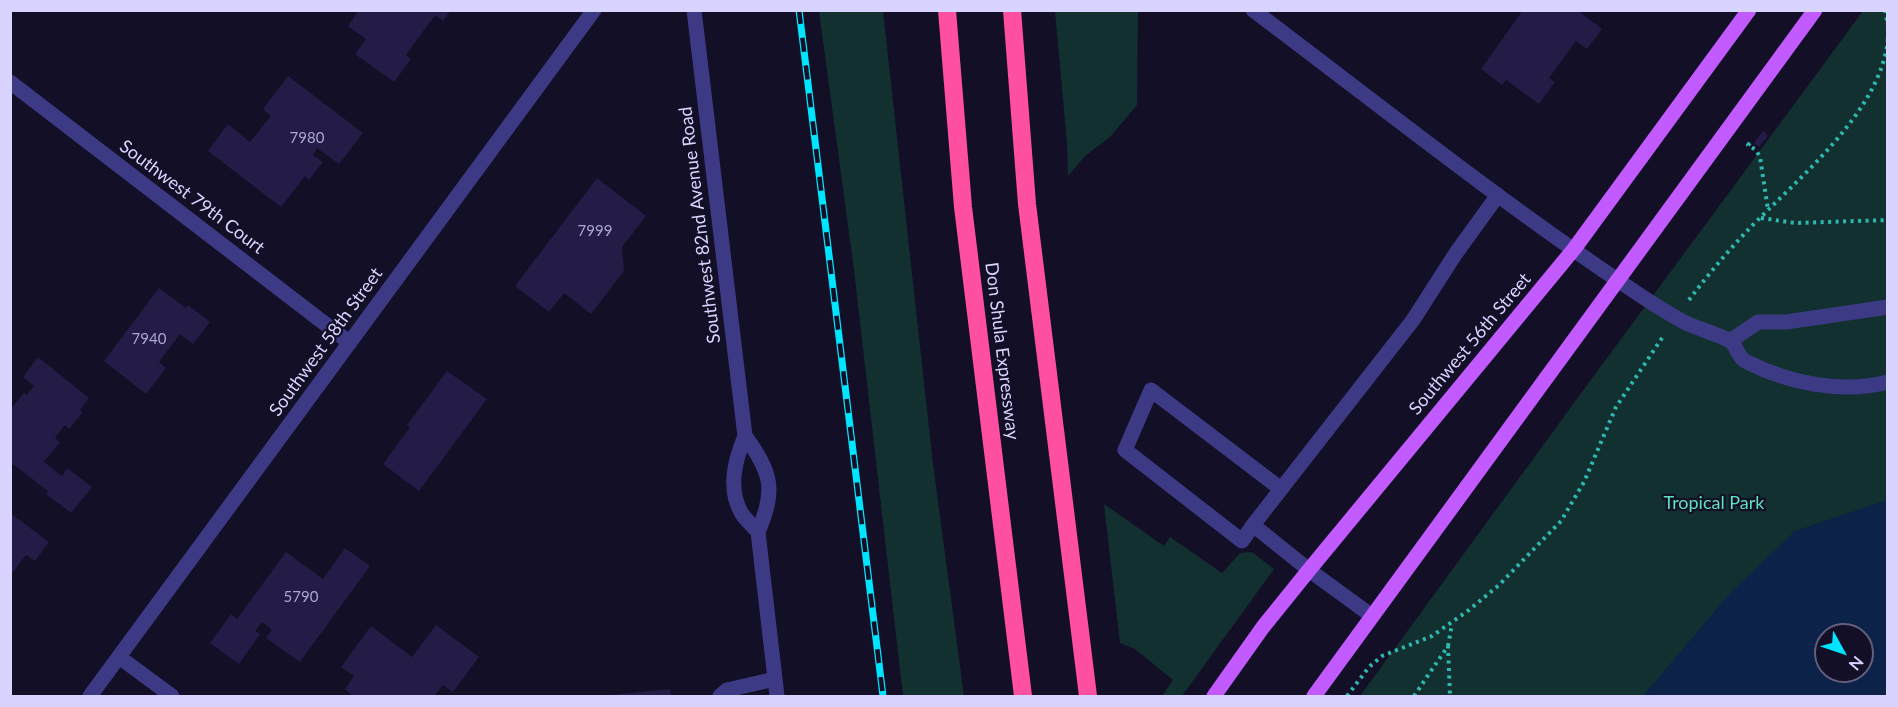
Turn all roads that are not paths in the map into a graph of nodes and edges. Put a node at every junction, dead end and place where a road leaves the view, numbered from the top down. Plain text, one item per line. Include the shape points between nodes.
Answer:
1 (594, 10) edge
2 (694, 10) edge
3 (947, 10) edge
4 (1012, 10) edge
5 (1253, 10) edge
6 (1749, 10) edge
7 (1815, 10) edge
8 (10, 82) edge
9 (1498, 195) junction
10 (1574, 249) junction
11 (1617, 280) junction
12 (1887, 307) edge
13 (1730, 341) junction
14 (350, 343) junction
15 (1887, 381) edge
16 (746, 436) junction
17 (1281, 489) junction
18 (1253, 525) junction
19 (758, 532) junction
20 (1309, 570) junction
21 (1372, 616) junction
22 (119, 657) junction
23 (775, 679) junction
24 (90, 696) edge
25 (172, 696) edge
26 (720, 696) edge
27 (777, 696) edge
28 (1023, 696) edge
29 (1088, 696) edge
30 (1214, 696) edge
31 (1314, 696) edge

1 - 14 street, Southwest 58th Street
2 - 16 street, Southwest 82nd Avenue Road
3 - 28 highway, Don Shula Expressway via 963,207
4 - 29 highway via 1027,204
5 - 9 street
6 - 10 main road, Southwest 56th Street
7 - 11 main road
8 - 14 street, Southwest 79th Court
9 - 10 street
9 - 17 street via 1407,328
10 - 11 street
10 - 20 main road, Southwest 56th Street
11 - 13 street via 1676,318
11 - 21 main road
12 - 13 street via 1786,322 1758,322
13 - 15 street via 1743,361 1807,384 1844,388
14 - 22 street, Southwest 58th Street
16 - 19 street, Southwest 82nd Avenue Road via 759,454 769,481 766,512
16 - 19 street, Southwest 82nd Avenue Road via 738,454 734,488 742,513
17 - 18 street
17 - 18 street via 1151,390 1125,450 1242,541
18 - 20 street
19 - 23 street, Southwest 82nd Avenue Road
20 - 21 street
20 - 30 main road, Southwest 56th Street
21 - 31 main road
22 - 24 street, Southwest 58th Street
22 - 25 street
23 - 26 street via 727,690
23 - 27 street, Southwest 82nd Avenue Road

